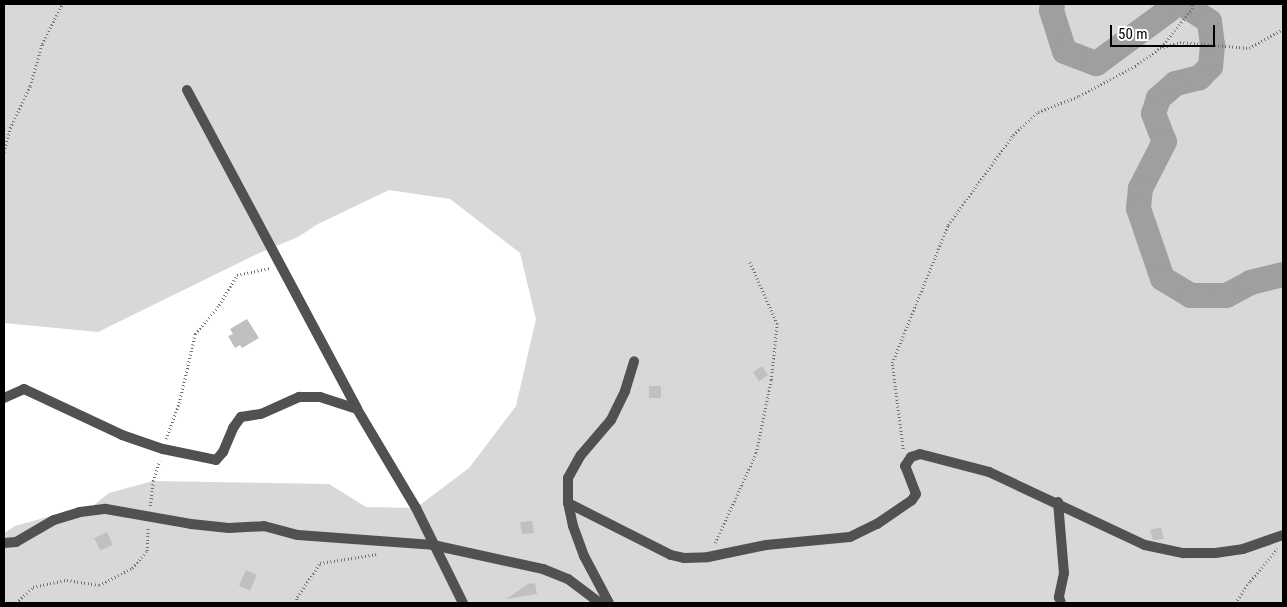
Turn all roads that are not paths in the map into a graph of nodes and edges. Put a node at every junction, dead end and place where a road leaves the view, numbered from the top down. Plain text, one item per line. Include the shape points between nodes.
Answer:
1 (187, 90) dead end
2 (634, 361) dead end
3 (4, 398) edge
4 (357, 409) junction
5 (1058, 502) junction
6 (568, 503) junction
7 (1283, 535) edge
8 (4, 543) edge
9 (433, 545) junction
10 (463, 603) edge
11 (600, 603) edge
12 (609, 603) edge
13 (1061, 603) edge

1 - 4 street
2 - 6 street via 625,391 611,420 581,455 568,478
3 - 4 street via 24,389 122,435 163,449 216,460 242,417 261,414 299,397 320,397
4 - 9 street via 416,508
5 - 6 street via 989,472 920,454 911,457 905,466 916,494 912,500 877,524 850,537 766,545 708,557 684,558 671,555
5 - 7 street via 1145,545 1184,553 1242,549
5 - 13 street via 1064,573
6 - 12 street via 584,556
8 - 9 street via 16,542 54,520 80,512 106,510 191,524 230,528 264,526 298,535
9 - 10 street
9 - 11 street via 543,570 568,579

